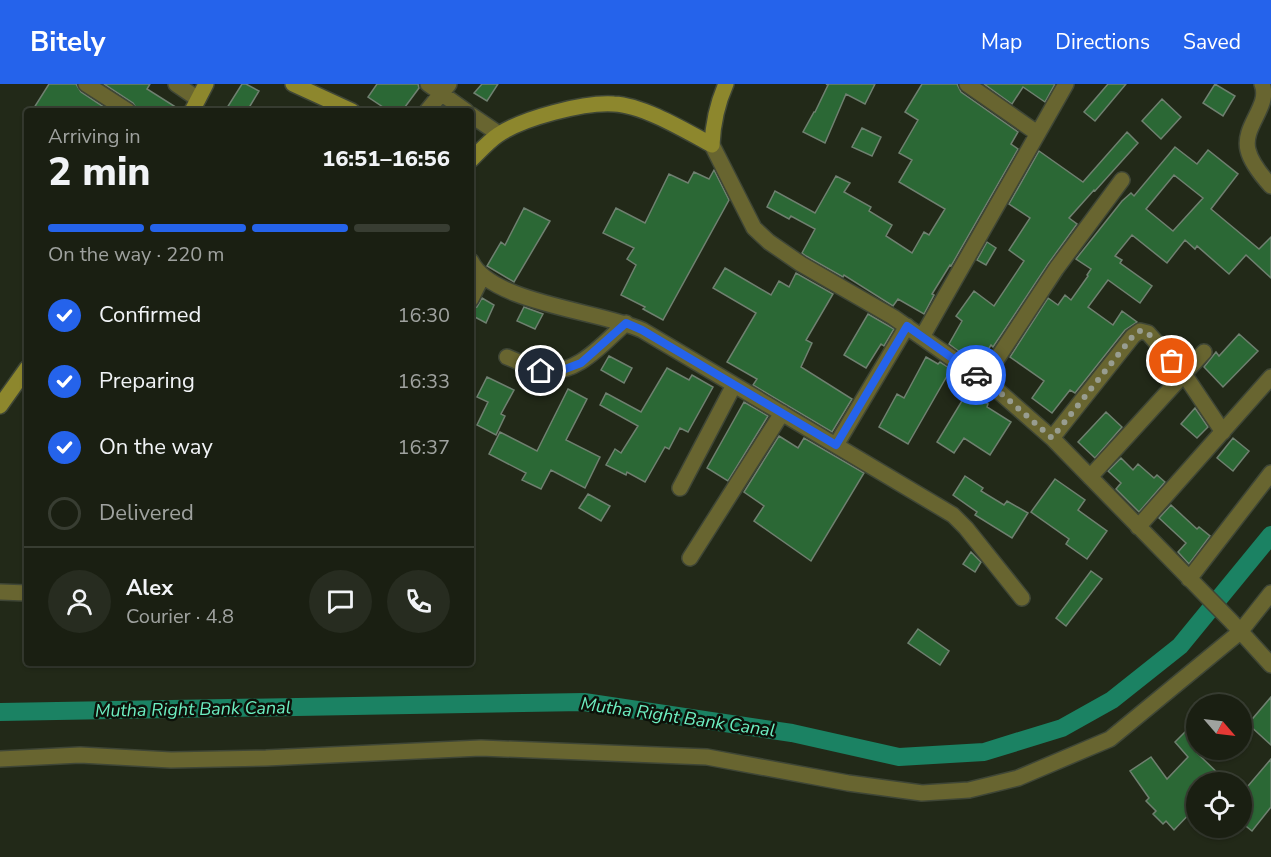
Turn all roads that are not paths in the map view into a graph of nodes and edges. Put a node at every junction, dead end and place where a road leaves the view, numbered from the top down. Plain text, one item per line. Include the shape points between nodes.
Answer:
1 (86, 84) edge
2 (176, 84) edge
3 (206, 84) edge
4 (293, 84) edge
5 (428, 84) edge
6 (726, 84) edge
7 (967, 84) edge
8 (1066, 84) edge
9 (1262, 84) edge
10 (445, 89) edge
11 (195, 105) edge
12 (123, 108) edge
13 (345, 108) edge
14 (429, 108) edge
15 (463, 108) edge
16 (474, 117) edge
17 (1037, 133) junction
18 (499, 134) junction
19 (712, 145) junction
20 (474, 157) edge
21 (1122, 180) dead end
22 (1271, 186) edge
23 (474, 265) edge
24 (482, 277) junction
25 (474, 293) edge
26 (626, 323) junction
27 (907, 326) junction
28 (922, 338) junction
29 (1204, 352) dead end
30 (507, 357) dead end
31 (24, 372) edge
32 (1184, 374) junction
33 (1271, 377) edge
34 (983, 380) junction
35 (734, 385) junction
36 (0, 406) edge
37 (782, 413) junction
38 (1223, 432) junction
39 (1052, 438) junction
40 (836, 445) junction
41 (1271, 473) edge
42 (1090, 477) junction
43 (680, 488) dead end
44 (1138, 526) junction
45 (690, 558) dead end
46 (1193, 583) junction
47 (0, 592) edge
48 (24, 593) edge
49 (1271, 593) edge
50 (1022, 598) dead end
51 (1235, 627) junction
52 (1271, 665) edge
53 (0, 759) edge

1 - 12 street
2 - 11 street
3 - 11 street
4 - 13 street
5 - 10 street
6 - 19 street via 718,101
7 - 17 street
8 - 17 street
9 - 22 street via 1268,101 1249,135 1247,149
10 - 14 street
10 - 15 street
16 - 18 street
17 - 28 street
18 - 19 street via 537,117 615,104 639,110
18 - 20 street
19 - 27 street via 761,236
21 - 34 street via 1056,269
23 - 24 street
24 - 25 street
24 - 26 street via 549,305
26 - 30 street via 581,363 560,371 541,371
26 - 35 street
27 - 28 street
27 - 40 street
28 - 34 street
29 - 32 street
31 - 36 street
32 - 38 street
32 - 39 street via 1148,333 1140,331
32 - 42 street
33 - 38 street
34 - 39 street
35 - 37 street
35 - 43 street
37 - 40 street
37 - 45 street
38 - 44 street
39 - 42 street
40 - 50 street via 953,515
41 - 46 street
42 - 44 street
44 - 46 street
46 - 51 street
47 - 48 street
49 - 51 street
51 - 52 street
51 - 53 street via 1110,739 1018,778 969,790 901,790 707,757 481,748 219,759 80,755

